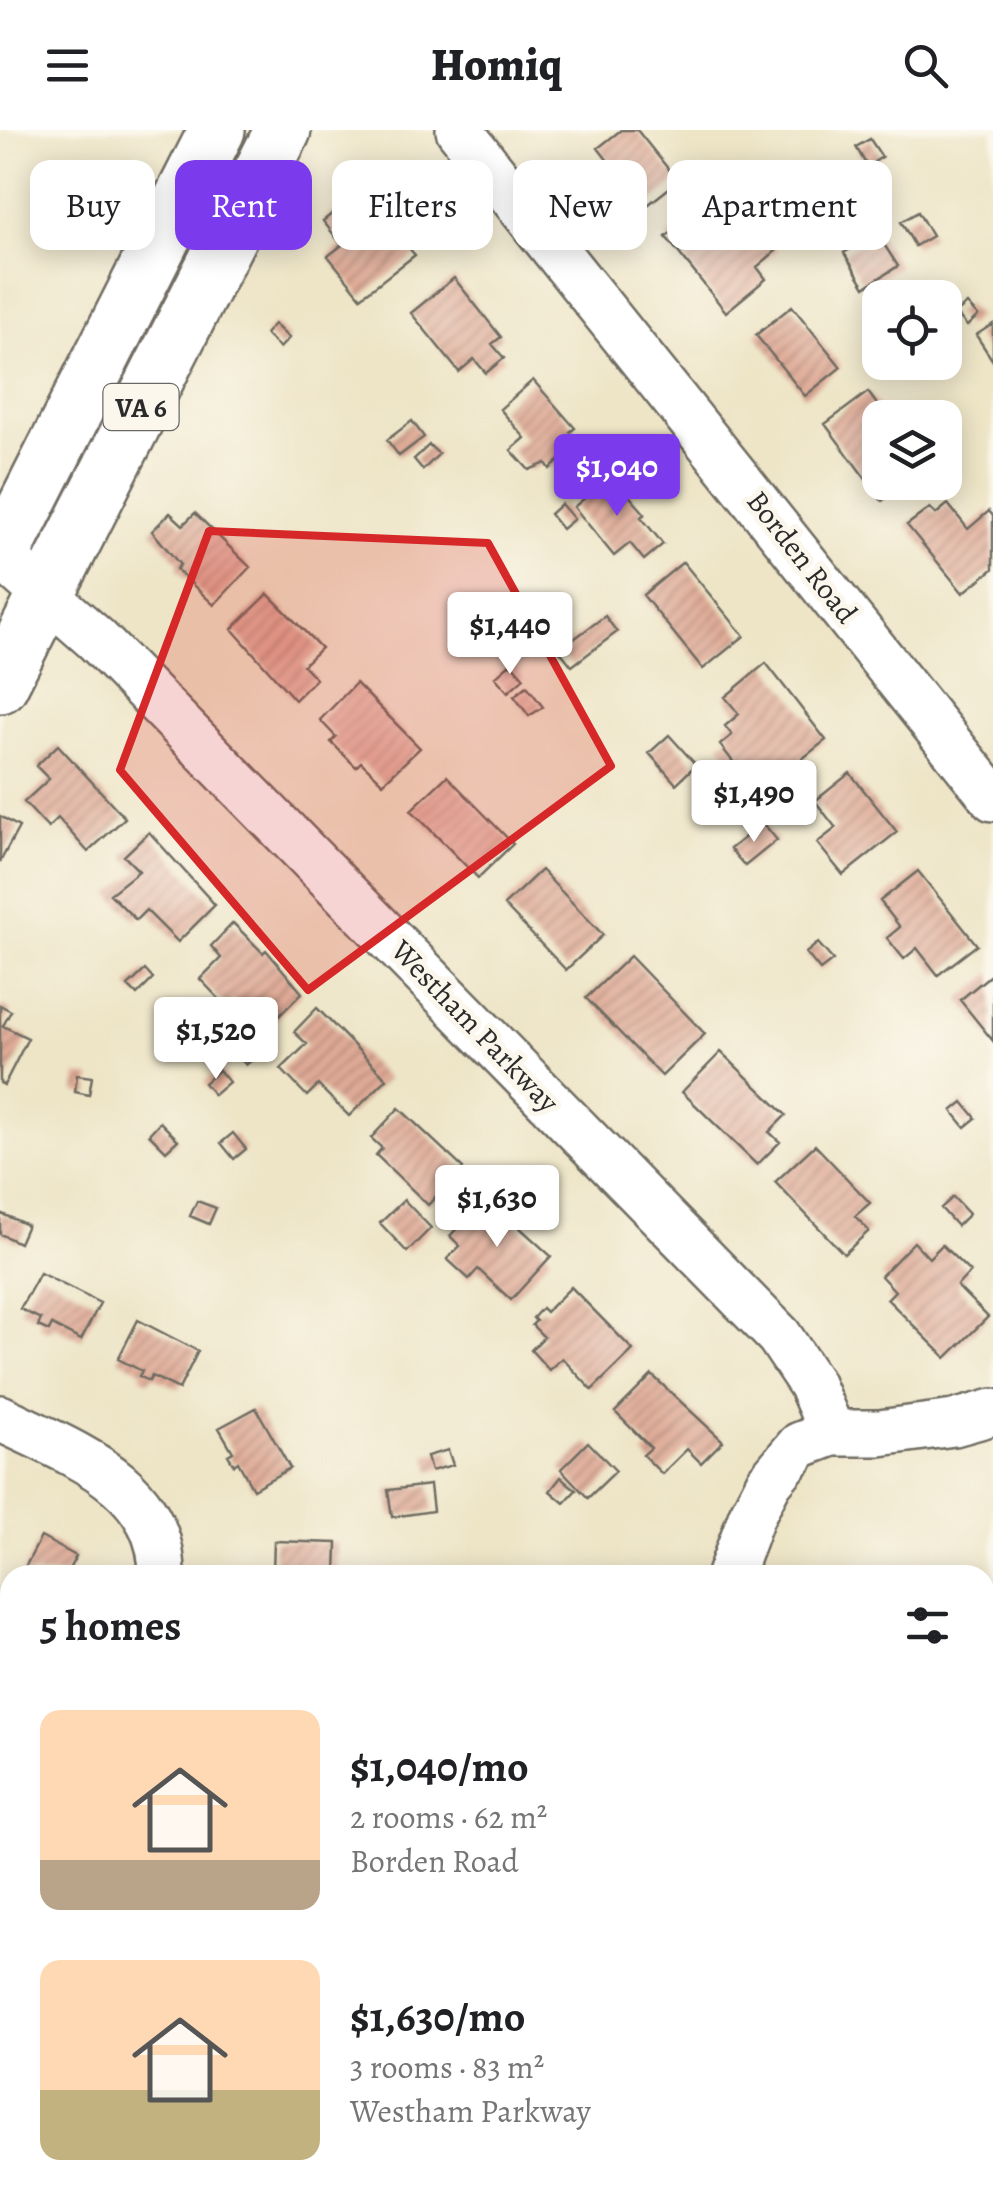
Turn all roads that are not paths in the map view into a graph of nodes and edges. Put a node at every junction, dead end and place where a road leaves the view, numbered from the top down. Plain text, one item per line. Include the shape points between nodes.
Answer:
1 (217, 130) edge
2 (283, 130) edge
3 (459, 130) edge
4 (0, 556) edge
5 (45, 595) junction
6 (0, 686) edge
7 (993, 798) edge
8 (993, 1412) edge
9 (0, 1418) edge
10 (832, 1432) junction
11 (161, 1565) edge
12 (734, 1565) edge

1 - 4 main road, VA 6
2 - 5 main road, VA 6
3 - 7 street, Borden Road
4 - 5 street, Westham Parkway
5 - 6 main road, VA 6
5 - 10 street, Westham Parkway via 110,653 779,1336 812,1384
8 - 10 street via 879,1434
9 - 11 street via 118,1480 158,1532
10 - 12 street via 800,1445 769,1482

